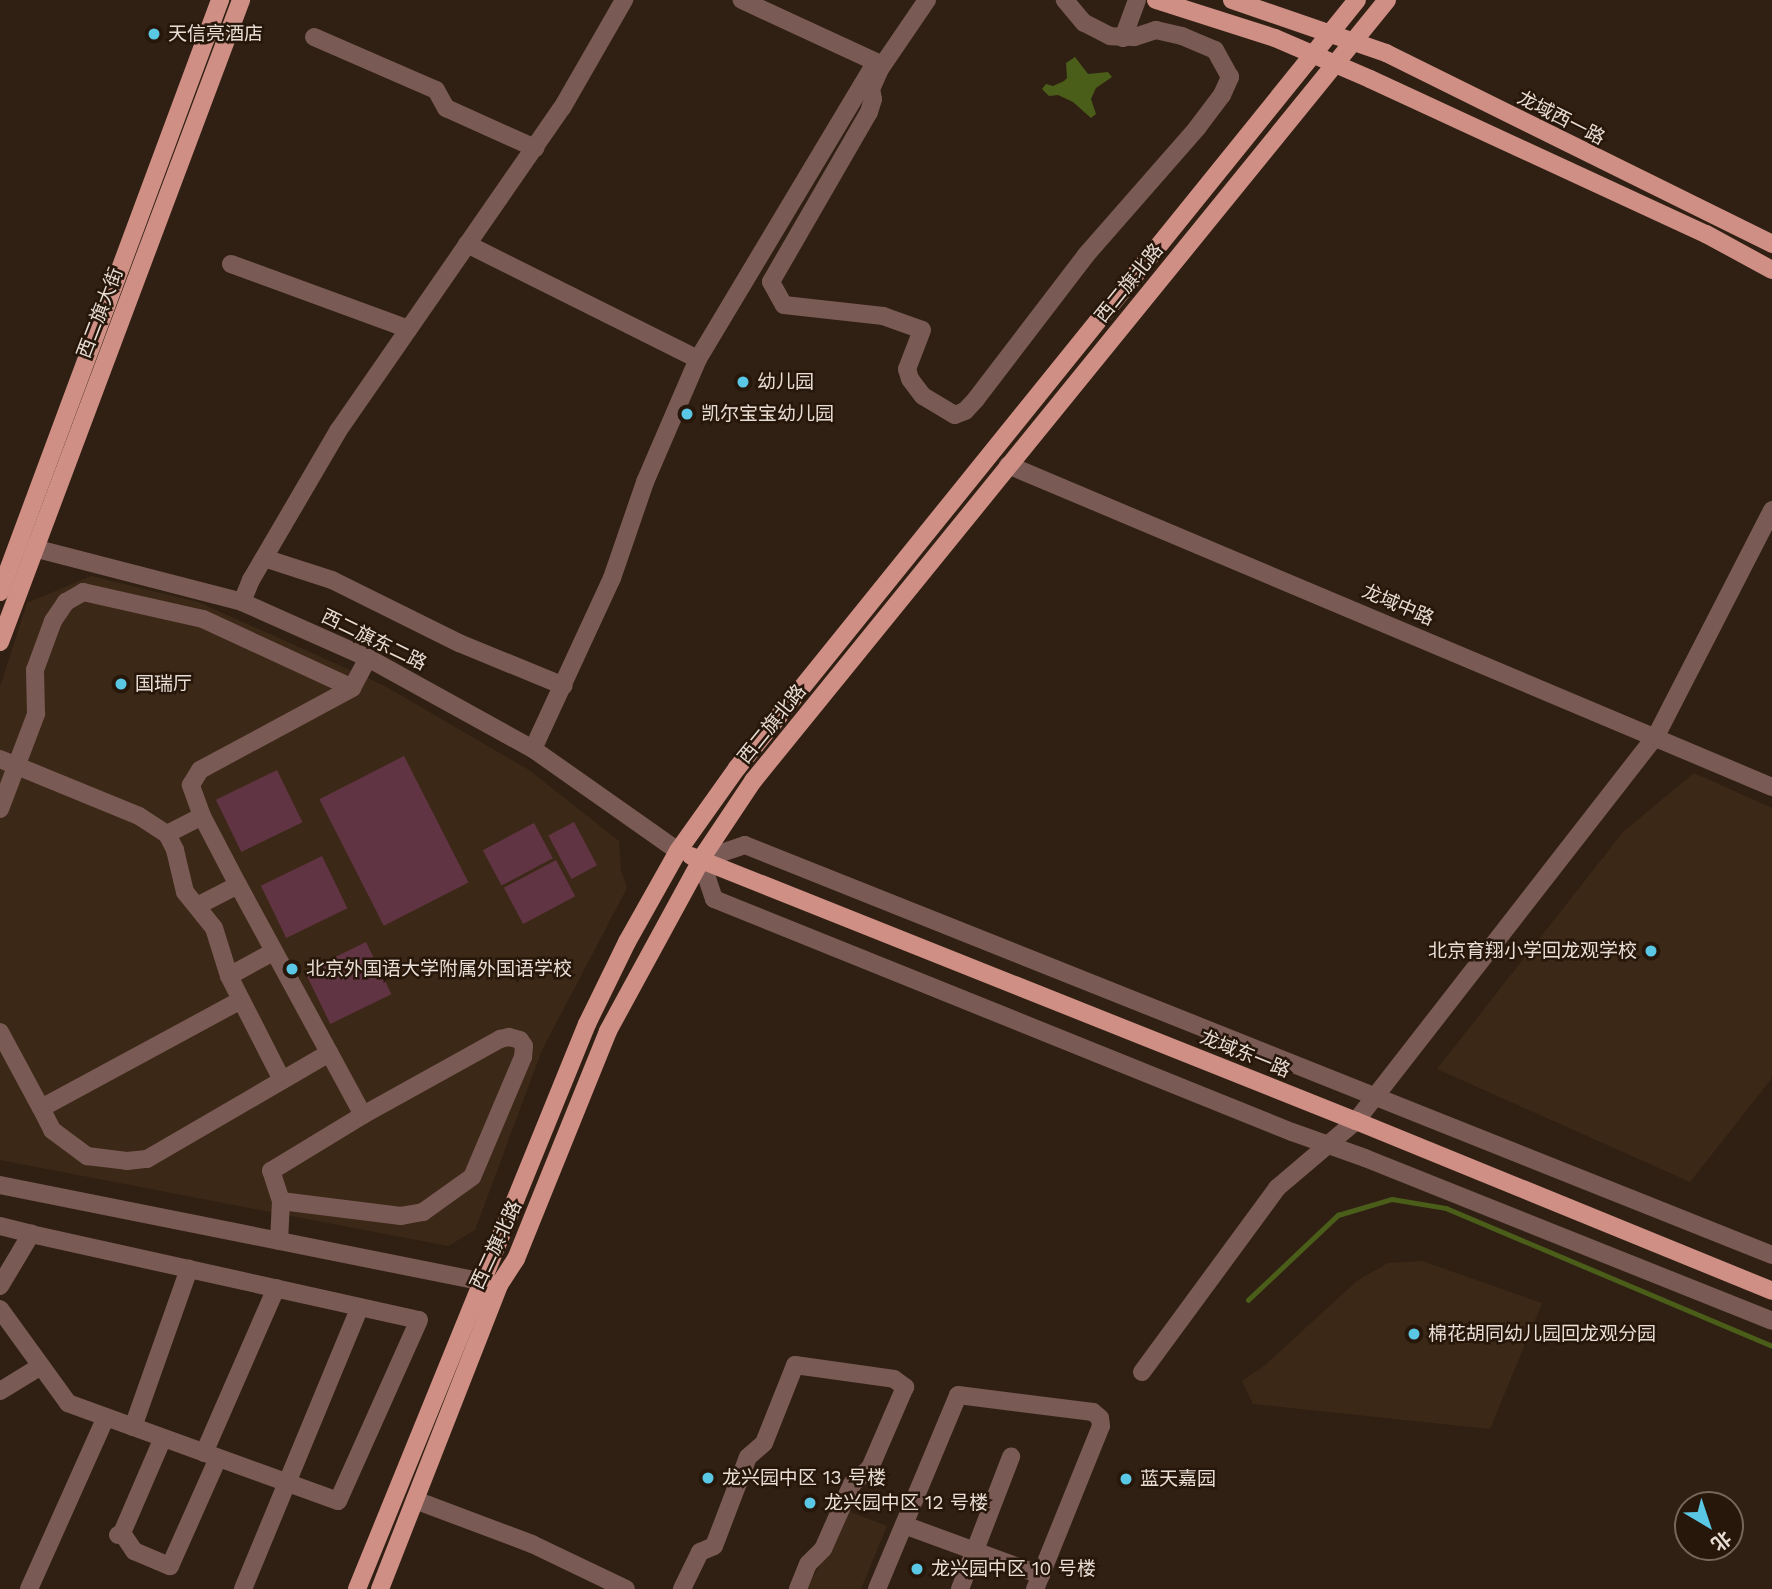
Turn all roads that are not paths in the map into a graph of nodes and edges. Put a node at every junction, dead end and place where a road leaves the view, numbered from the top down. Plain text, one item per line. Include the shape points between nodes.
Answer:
1 (220, 0) edge
2 (241, 0) edge
3 (624, 0) edge
4 (742, 0) edge
5 (927, 0) edge
6 (1065, 0) edge
7 (1137, 0) edge
8 (1156, 0) edge
9 (1233, 0) edge
10 (1357, 0) edge
11 (1387, 0) edge
12 (1330, 33) junction
13 (314, 37) dead end
14 (1123, 38) junction
15 (1354, 40) junction
16 (1313, 55) junction
17 (1335, 65) junction
18 (535, 148) junction
19 (467, 244) junction
20 (1772, 244) edge
21 (231, 264) dead end
22 (1772, 270) edge
23 (409, 329) junction
24 (698, 359) junction
25 (1008, 465) junction
26 (1772, 510) edge
27 (25, 546) junction
28 (264, 558) junction
29 (0, 592) edge
30 (242, 602) junction
31 (0, 642) edge
32 (368, 658) junction
33 (564, 686) junction
34 (352, 688) junction
35 (1656, 736) junction
36 (533, 749) junction
37 (8, 762) edge
38 (1772, 787) edge
39 (0, 809) edge
40 (202, 816) junction
41 (167, 834) junction
42 (678, 851) junction
43 (701, 860) junction
44 (238, 886) junction
45 (197, 906) junction
46 (273, 952) junction
47 (229, 976) junction
48 (241, 1000) junction
49 (0, 1032) edge
50 (328, 1053) junction
51 (282, 1080) junction
52 (1375, 1097) junction
53 (41, 1108) junction
54 (363, 1115) junction
55 (1356, 1121) junction
56 (0, 1185) edge
57 (281, 1201) junction
58 (0, 1226) edge
59 (31, 1234) junction
60 (279, 1241) junction
61 (1772, 1255) edge
62 (189, 1269) junction
63 (481, 1281) junction
64 (499, 1285) junction
65 (0, 1286) edge
66 (276, 1288) junction
67 (1772, 1291) edge
68 (360, 1307) junction
69 (0, 1309) edge
70 (1772, 1321) edge
71 (41, 1366) junction
72 (1142, 1373) dead end
73 (0, 1391) edge
74 (106, 1417) junction
75 (133, 1427) junction
76 (163, 1438) junction
77 (211, 1455) junction
78 (1011, 1457) dead end
79 (288, 1483) junction
80 (415, 1500) junction
81 (904, 1525) junction
82 (975, 1550) junction
83 (1038, 1582) edge
84 (606, 1585) edge
85 (29, 1589) edge
86 (243, 1589) edge
87 (357, 1589) edge
88 (380, 1589) edge
89 (626, 1589) edge
90 (682, 1589) edge
91 (798, 1589) edge
92 (877, 1589) edge
93 (960, 1589) edge

1 - 27 main road, 西二旗大街
2 - 27 main road, 西二旗大街
3 - 18 street
4 - 24 street via 876,62
5 - 14 street via 880,69 871,89 869,112 771,282 784,305 883,316 922,330 907,369 910,379 923,396 955,415 976,399 1086,255 1189,137 1230,78 1215,50 1182,36 1156,30
6 - 14 street via 1097,32
7 - 14 street
8 - 16 main road via 1224,20
9 - 12 main road, 龙域西一路
10 - 12 main road, 西二旗北路
11 - 15 main road, 西二旗北路
12 - 15 main road, 龙域西一路
12 - 16 main road, 西二旗北路
13 - 18 street via 436,90 446,108
15 - 17 main road, 西二旗北路
15 - 20 main road, 龙域西一路 via 1476,95 1513,119
16 - 17 main road
16 - 42 main road, 西二旗北路 via 737,768
17 - 22 main road via 1706,234
17 - 25 main road, 西二旗北路
18 - 19 street
19 - 23 street
19 - 24 street
21 - 23 street
23 - 28 street via 338,431
24 - 33 street
25 - 35 street, 龙域中路
25 - 43 main road, 西二旗北路 via 752,781
26 - 35 street
27 - 29 main road, 西二旗大街
27 - 30 street, 西二旗东二路
27 - 31 main road, 西二旗大街
28 - 30 street
28 - 33 street via 331,580 459,643
30 - 32 street, 西二旗东二路
32 - 34 street
32 - 36 street, 西二旗东二路
33 - 36 street
34 - 37 street via 203,619 83,592 66,602 53,621 35,670 37,714
34 - 40 street via 197,773 191,788
35 - 38 street, 龙域中路
35 - 52 street
36 - 42 street, 西二旗东二路
37 - 39 street
37 - 41 street via 139,816
40 - 41 street
40 - 44 street
41 - 45 street via 174,845 183,887
42 - 43 main road, 龙域东一路
42 - 63 main road, 西二旗北路 via 587,1024
43 - 52 street via 745,845
43 - 55 main road, 龙域东一路
43 - 64 main road, 西二旗北路 via 608,1031 516,1259
43 - 70 street via 714,899
44 - 45 street
44 - 46 street
45 - 47 street via 217,933
46 - 47 street
46 - 50 street
47 - 48 street
48 - 51 street
48 - 53 street
49 - 53 street
50 - 51 street
50 - 54 street
51 - 53 street via 146,1159 87,1156 52,1130
52 - 55 street
52 - 61 street
54 - 57 street via 271,1171
54 - 57 street via 500,1039 520,1040 524,1046 472,1177 423,1212 401,1216
55 - 67 main road, 龙域东一路
55 - 72 street via 1277,1188
56 - 60 street
57 - 60 street
58 - 59 street
59 - 62 street
59 - 65 street
60 - 63 street
62 - 66 street
62 - 75 street
63 - 64 street
63 - 87 main road, 西二旗北路
64 - 80 main road, 西二旗北路
66 - 68 street
66 - 77 street
68 - 79 street
68 - 79 street via 419,1320 338,1501
69 - 71 street
71 - 73 street
71 - 74 street via 68,1403
74 - 75 street
74 - 85 street
75 - 76 street
76 - 77 street
76 - 77 street via 120,1534 134,1551 170,1566
77 - 79 street
78 - 82 street
79 - 86 street
80 - 84 street via 532,1544
80 - 88 main road, 西二旗北路
81 - 82 street
81 - 83 street via 958,1395 1093,1412 1101,1426
81 - 92 street
82 - 83 street
82 - 93 street
84 - 89 street
90 - 91 street via 700,1552 714,1546 748,1457 764,1443 795,1365 894,1379 905,1387 870,1468 852,1484 823,1549 808,1564

